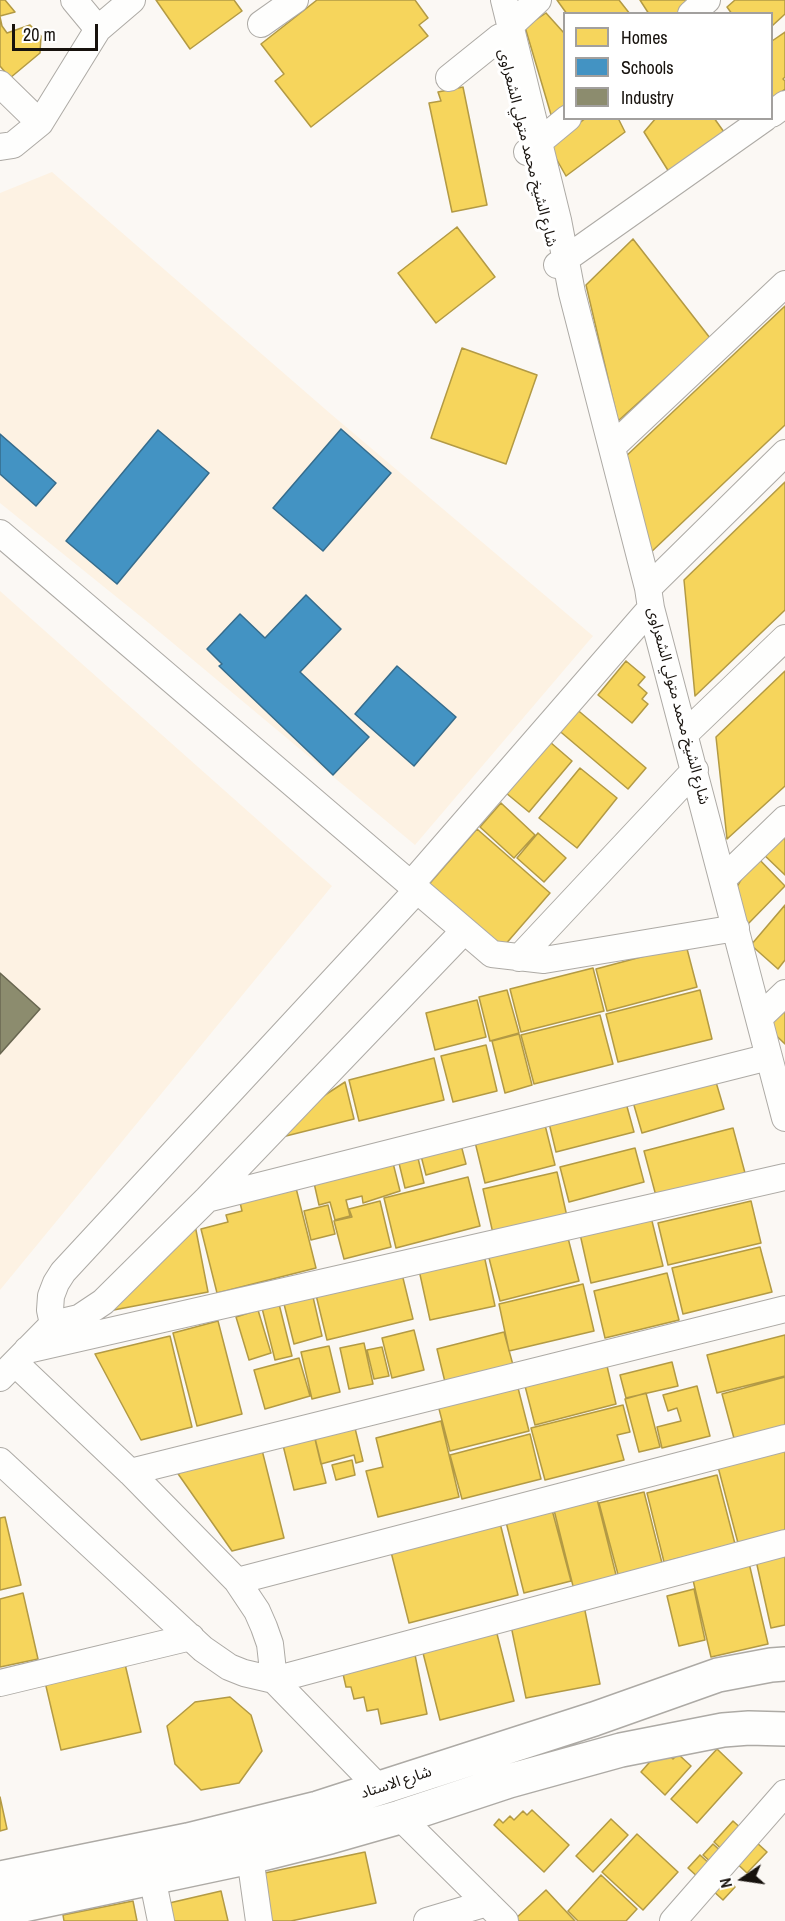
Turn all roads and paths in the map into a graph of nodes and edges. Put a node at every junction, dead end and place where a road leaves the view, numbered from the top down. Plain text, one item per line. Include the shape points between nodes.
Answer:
1 (74, 0) edge
2 (132, 0) edge
3 (295, 0) edge
4 (490, 0) edge
5 (504, 0) edge
6 (538, 0) edge
7 (707, 0) edge
8 (694, 12) edge
9 (261, 24) dead end
10 (98, 29) junction
11 (505, 31) junction
12 (449, 78) dead end
13 (0, 84) edge
14 (566, 120) edge
15 (762, 120) edge
16 (40, 123) junction
17 (0, 147) edge
18 (533, 148) junction
19 (562, 262) junction
20 (785, 284) edge
21 (612, 447) junction
22 (785, 453) edge
23 (0, 533) edge
24 (650, 598) junction
25 (785, 638) edge
26 (686, 733) junction
27 (695, 770) junction
28 (785, 819) edge
29 (723, 879) junction
30 (415, 886) junction
31 (736, 928) junction
32 (464, 931) junction
33 (519, 958) junction
34 (785, 993) edge
35 (759, 1018) junction
36 (769, 1058) junction
37 (785, 1119) edge
38 (785, 1177) edge
39 (207, 1199) junction
40 (785, 1310) edge
41 (52, 1324) junction
42 (14, 1364) edge
43 (785, 1438) edge
44 (0, 1461) edge
45 (130, 1472) junction
46 (785, 1543) edge
47 (237, 1581) junction
48 (192, 1637) junction
49 (785, 1664) edge
50 (274, 1680) junction
51 (0, 1683) edge
52 (785, 1729) edge
53 (380, 1789) junction
54 (780, 1804) edge
55 (400, 1817) junction
56 (250, 1857) junction
57 (152, 1877) junction
58 (7, 1904) edge
59 (496, 1912) edge
60 (161, 1921) edge
61 (259, 1921) edge
62 (427, 1921) edge
63 (673, 1921) edge

1 - 10 street
2 - 10 street
3 - 9 street
4 - 11 street, شارع الشيخ محمد متولي الشعراوى
5 - 11 street, شارع الشيخ محمد متولي الشعراوى
6 - 11 street
7 - 8 street
10 - 16 street
11 - 12 street
11 - 18 street, شارع الشيخ محمد متولي الشعراوى
13 - 16 street
14 - 18 street
15 - 19 street
16 - 17 street via 13,145
18 - 19 street, شارع الشيخ محمد متولي الشعراوى
19 - 21 street, شارع الشيخ محمد متولي الشعراوى
20 - 21 street
21 - 24 street, شارع الشيخ محمد متولي الشعراوى
22 - 24 street
23 - 30 street
24 - 26 street, شارع الشيخ محمد متولي الشعراوى
24 - 30 street
25 - 26 street
26 - 27 street, شارع الشيخ محمد متولي الشعراوى
27 - 29 street, شارع الشيخ محمد متولي الشعراوى
27 - 33 street
28 - 29 street
29 - 31 street, شارع الشيخ محمد متولي الشعراوى
30 - 32 street
30 - 41 street via 63,1272 51,1296
31 - 33 street via 544,960
31 - 35 street, شارع الشيخ محمد متولي الشعراوى
32 - 33 street via 492,954
32 - 39 street
34 - 35 street
35 - 36 street, شارع الشيخ محمد متولي الشعراوى
36 - 37 street, شارع الشيخ محمد متولي الشعراوى
36 - 39 street
38 - 42 street
39 - 41 street via 92,1311
40 - 45 street
41 - 42 street
42 - 45 street
43 - 47 street
44 - 48 street
45 - 47 street
46 - 50 street
47 - 50 street via 264,1627
48 - 50 street via 229,1667
48 - 51 street
49 - 53 main road, شارع الاستاد via 718,1676
50 - 53 street
52 - 55 main road, شارع الاستاد via 723,1730 621,1750
53 - 58 main road, شارع الاستاد
54 - 63 street
55 - 56 main road, شارع الاستاد
55 - 59 street
56 - 57 main road, شارع الاستاد
56 - 61 street
57 - 58 main road, شارع الاستاد
57 - 60 street
59 - 62 street

